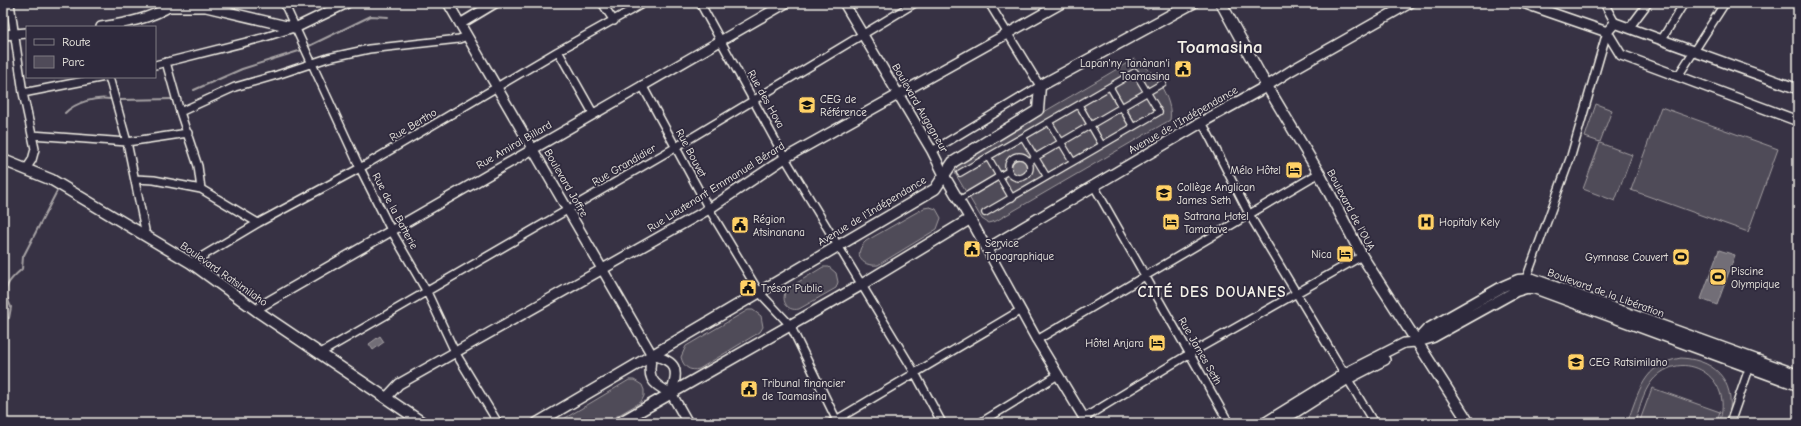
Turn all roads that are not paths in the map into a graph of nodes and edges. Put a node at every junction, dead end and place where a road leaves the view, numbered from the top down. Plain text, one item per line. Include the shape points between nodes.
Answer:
1 (10, 3) edge
2 (284, 3) edge
3 (347, 3) edge
4 (448, 3) edge
5 (495, 3) edge
6 (602, 3) edge
7 (644, 3) edge
8 (700, 3) edge
9 (786, 3) edge
10 (844, 3) edge
11 (915, 3) edge
12 (989, 3) edge
13 (1062, 3) edge
14 (1193, 3) edge
15 (1221, 3) edge
16 (1410, 3) edge
17 (1523, 3) edge
18 (1604, 3) edge
19 (1648, 3) edge
20 (1684, 3) edge
21 (1725, 3) edge
22 (171, 5) edge
23 (614, 21) junction
24 (1615, 23) junction
25 (460, 24) junction
26 (106, 26) edge
27 (1630, 27) junction
28 (295, 28) junction
29 (1607, 32) junction
30 (26, 33) edge
31 (3, 34) edge
32 (15, 34) junction
33 (863, 34) junction
34 (1009, 34) junction
35 (467, 36) junction
36 (1662, 39) junction
37 (721, 40) junction
38 (558, 51) junction
39 (1694, 51) junction
40 (166, 62) junction
41 (312, 63) junction
42 (156, 65) edge
43 (1678, 76) junction
44 (100, 78) edge
45 (109, 78) edge
46 (1163, 83) dead end
47 (642, 85) junction
48 (1040, 86) junction
49 (1110, 86) junction
50 (1267, 86) junction
51 (497, 88) junction
52 (1798, 89) edge
53 (1147, 92) junction
54 (23, 93) junction
55 (899, 94) junction
56 (754, 100) junction
57 (1079, 104) junction
58 (1122, 107) junction
59 (180, 112) junction
60 (593, 113) junction
61 (1798, 121) edge
62 (1049, 122) junction
63 (1202, 122) junction
64 (1090, 125) junction
65 (1133, 127) junction
66 (188, 133) junction
67 (32, 136) junction
68 (1023, 137) junction
69 (127, 142) junction
70 (1061, 142) junction
71 (1102, 145) junction
72 (676, 147) junction
73 (532, 149) junction
74 (932, 150) junction
75 (988, 157) junction
76 (1035, 157) junction
77 (785, 158) junction
78 (3, 160) edge
79 (1029, 161) junction
80 (1073, 162) junction
81 (360, 168) junction
82 (26, 169) junction
83 (1008, 172) junction
84 (960, 174) dead end
85 (1319, 174) junction
86 (944, 175) junction
87 (999, 177) junction
88 (1047, 177) junction
89 (135, 179) junction
90 (1094, 186) junction
91 (202, 189) junction
92 (1012, 198) junction
93 (959, 200) junction
94 (709, 209) junction
95 (568, 210) junction
96 (985, 213) dead end
97 (1249, 214) junction
98 (258, 223) junction
99 (972, 223) junction
100 (391, 230) junction
101 (143, 235) junction
102 (837, 245) junction
103 (987, 249) junction
104 (1362, 256) junction
105 (191, 262) junction
106 (602, 270) junction
107 (1144, 275) junction
108 (1526, 283) junction
109 (861, 285) junction
110 (427, 292) junction
111 (759, 292) junction
112 (1297, 292) junction
113 (1021, 310) junction
114 (257, 311) junction
115 (790, 325) junction
116 (1037, 340) junction
117 (1416, 342) junction
118 (455, 352) junction
119 (322, 354) junction
120 (1189, 354) junction
121 (652, 355) junction
122 (1751, 363) junction
123 (914, 373) junction
124 (1058, 375) junction
125 (1798, 375) edge
126 (1347, 376) junction
127 (1798, 385) edge
128 (671, 393) junction
129 (386, 398) junction
130 (1085, 421) edge
131 (835, 422) edge
132 (423, 423) edge
133 (498, 423) edge
134 (537, 423) edge
135 (619, 423) edge
136 (688, 423) edge
137 (942, 423) edge
138 (980, 423) edge
139 (1229, 423) edge
140 (1264, 423) edge
141 (1280, 423) edge
142 (1374, 423) edge
143 (1469, 423) edge
144 (1730, 423) edge

1 - 32 street
2 - 28 street, Rue de la Batterie
3 - 28 street
4 - 25 street, Boulevard Joffre
5 - 25 street
6 - 23 street
7 - 23 street, Rue Bertho
8 - 37 street, Rue des Hova
9 - 37 street, Rue Amiral Billard
10 - 33 street, Boulevard Augagneur
11 - 33 street, Rue Grandidier
12 - 34 street
13 - 34 street, Rue Lieutenant Emmanuel Bérard
14 - 48 main road
15 - 50 main road, Boulevard de l'OUA
16 - 50 street
17 - 29 street
18 - 24 street
19 - 27 street
20 - 36 street
21 - 39 street
22 - 26 street via 134,21
22 - 28 street via 206,7
23 - 38 street, Rue Bertho
24 - 27 street
24 - 29 street
25 - 35 street, Boulevard Joffre
27 - 36 street
28 - 40 street
28 - 41 street, Rue de la Batterie
29 - 43 street via 1621,55
29 - 108 street via 1571,156
30 - 32 street
31 - 32 street
32 - 54 street
33 - 55 street, Boulevard Augagneur
33 - 56 street, Rue Grandidier
34 - 48 street
34 - 55 street, Rue Lieutenant Emmanuel Bérard
35 - 41 street via 369,49
35 - 51 street, Boulevard Joffre
36 - 39 street
37 - 47 street, Rue Amiral Billard
37 - 56 street, Rue des Hova
38 - 51 street, Rue Bertho
38 - 60 street
39 - 43 street
39 - 52 street
40 - 42 street
40 - 59 street
41 - 59 street via 236,87
41 - 81 street, Rue de la Batterie
43 - 61 street
44 - 54 street
45 - 69 street
46 - 53 street
47 - 60 street, Rue Amiral Billard
47 - 72 street, Rue Bouvet
48 - 74 street
48 - 86 main road, Avenue de l'Indépendance via 1038,110 953,162
49 - 53 street via 1135,72
49 - 57 street
49 - 58 street
50 - 63 main road, Avenue de l'Indépendance
50 - 85 main road, Boulevard de l'OUA
51 - 73 street, Boulevard Joffre
51 - 81 street, Rue Bertho
53 - 58 street
53 - 65 street via 1159,112
54 - 67 street
55 - 74 street, Boulevard Augagneur
55 - 77 street, Rue Lieutenant Emmanuel Bérard
56 - 72 street, Rue Grandidier
56 - 77 street, Rue des Hova
57 - 62 street
57 - 64 street
58 - 64 street
58 - 65 street
59 - 66 street
60 - 73 street, Rue Amiral Billard
62 - 68 street
62 - 70 street
63 - 90 main road, Avenue de l'Indépendance
63 - 97 street
64 - 70 street
64 - 71 street
65 - 71 street
66 - 69 street
66 - 91 street
67 - 69 street
67 - 82 street via 35,149
68 - 75 street
68 - 76 street
69 - 89 street
70 - 76 street
70 - 80 street
71 - 80 street
72 - 94 street, Rue Bouvet
72 - 95 street, Rue Grandidier
73 - 95 street, Boulevard Joffre
73 - 100 street, Rue Amiral Billard
74 - 86 street, Boulevard Augagneur
75 - 84 street
75 - 87 street
76 - 79 street
76 - 88 street
77 - 94 street, Rue Lieutenant Emmanuel Bérard
77 - 102 street, Rue des Hova
78 - 82 main road, Boulevard Ratsimilaho
79 - 83 street via 1023,156 1015,156 1008,164
79 - 83 street via 1030,171 1024,177 1015,178
80 - 88 street
81 - 98 street, Rue Bertho
81 - 100 street, Rue de la Batterie
82 - 101 main road, Boulevard Ratsimilaho via 52,180
83 - 87 street
85 - 97 street
85 - 104 main road, Boulevard de l'OUA
86 - 93 street, Boulevard Augagneur
86 - 102 main road, Avenue de l'Indépendance via 935,189
87 - 92 street
87 - 93 street
88 - 92 street
89 - 91 street
89 - 101 street via 145,230
90 - 103 main road, Avenue de l'Indépendance
90 - 107 street, Rue James Seth
91 - 98 street
92 - 96 street
93 - 99 street, Boulevard Augagneur
94 - 106 street, Rue Lieutenant Emmanuel Bérard
94 - 111 street, Rue Bouvet
95 - 106 street, Boulevard Joffre
95 - 110 street, Rue Grandidier
97 - 107 street
97 - 112 street
98 - 105 street, Rue Bertho
99 - 103 street, Boulevard Augagneur
99 - 109 main road
100 - 110 street, Rue de la Batterie
100 - 114 street, Rue Amiral Billard via 261,306
101 - 105 main road, Boulevard Ratsimilaho
102 - 109 street, Rue des Hova
102 - 111 main road, Avenue de l'Indépendance
103 - 113 street, Boulevard Augagneur
104 - 112 street
104 - 117 main road, Boulevard de l'OUA
105 - 114 main road, Boulevard Ratsimilaho
106 - 118 street, Rue Lieutenant Emmanuel Bérard
106 - 121 street, Boulevard Joffre
107 - 116 street
107 - 120 street, Rue James Seth
108 - 117 main road via 1433,337
108 - 122 main road, Boulevard de la Libération via 1533,280
109 - 115 main road
109 - 123 street, Rue des Hova
110 - 118 street, Rue de la Batterie
110 - 119 street, Rue Grandidier
111 - 115 street, Rue Bouvet
111 - 121 main road, Avenue de l'Indépendance
112 - 120 street
112 - 126 street
113 - 116 street, Boulevard Augagneur
113 - 123 street
114 - 119 main road, Boulevard Ratsimilaho
115 - 128 main road
115 - 131 street, Rue Bouvet
116 - 124 street, Boulevard Augagneur
117 - 126 street via 1404,343
117 - 143 main road, Boulevard de l'OUA
118 - 129 street, Rue Lieutenant Emmanuel Bérard via 399,384
118 - 133 street, Rue de la Batterie
119 - 129 main road, Boulevard Ratsimilaho
120 - 130 street
120 - 139 street, Rue James Seth
121 - 128 street via 648,369 652,380 660,388
121 - 128 street via 666,359 674,367 677,378
121 - 134 main road, Avenue de l'Indépendance
122 - 125 main road, Boulevard de la Libération
122 - 127 main road, Boulevard de la Libération
122 - 144 street
123 - 131 street
123 - 137 street, Rue des Hova
124 - 130 street, Boulevard Augagneur
124 - 138 street
126 - 140 street
126 - 141 street
126 - 142 street
128 - 135 main road
128 - 136 street
129 - 132 main road, Boulevard Ratsimilaho

